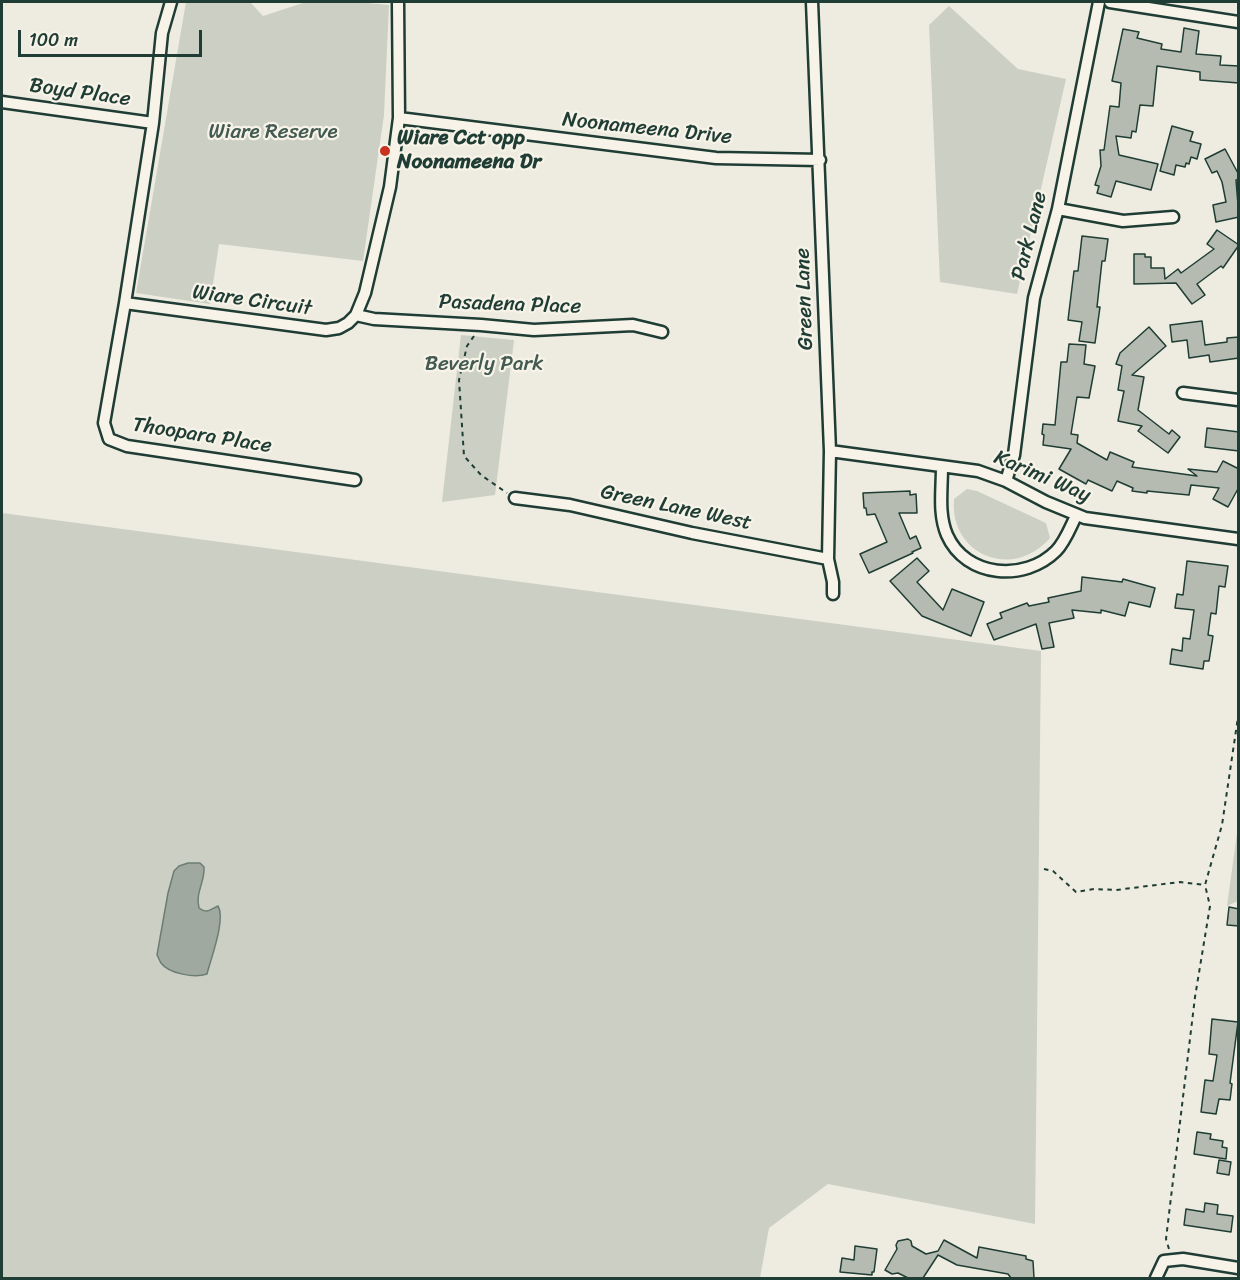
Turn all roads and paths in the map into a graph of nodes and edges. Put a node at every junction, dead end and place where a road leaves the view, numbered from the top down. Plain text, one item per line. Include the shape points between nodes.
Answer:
1 (171, 2) edge
2 (398, 2) edge
3 (812, 2) edge
4 (1099, 2) edge
5 (1110, 2) edge
6 (1239, 22) edge
7 (2, 102) edge
8 (399, 118) junction
9 (153, 123) junction
10 (820, 160) junction
11 (1058, 209) junction
12 (1173, 216) dead end
13 (125, 303) junction
14 (356, 315) junction
15 (481, 325) junction
16 (662, 332) dead end
17 (1183, 393) dead end
18 (1239, 400) edge
19 (830, 451) junction
20 (942, 467) junction
21 (355, 480) dead end
22 (1006, 480) junction
23 (514, 498) joint
24 (1076, 516) junction
25 (1239, 539) edge
26 (828, 559) junction
27 (833, 594) dead end
28 (1239, 717) edge
29 (1044, 869) dead end
30 (1205, 885) junction
31 (1168, 1261) junction
32 (1239, 1268) edge
33 (1156, 1278) edge

1 - 9 street via 162,33
2 - 8 street
3 - 10 street, Green Lane
4 - 11 street, Park Lane
5 - 6 street
7 - 9 street, Boyd Place
8 - 10 street, Noonameena Drive via 716,158
8 - 14 street via 390,187
9 - 13 street
10 - 19 street, Green Lane
11 - 12 street via 1123,221
11 - 22 street, Park Lane via 1034,298 1014,455
13 - 14 street, Wiare Circuit via 326,330 339,328
13 - 21 street, Thoopara Place via 105,423 109,439 127,446
14 - 15 street, Pasadena Place
15 - 16 street, Pasadena Place via 534,330 633,325
15 - 23 path via 467,346 459,380 464,456
17 - 18 street
19 - 20 street, Karimi Way
19 - 26 street, Green Lane
20 - 22 street, Karimi Way via 978,471
20 - 24 street via 942,517 947,536 959,552 981,567 1014,572 1039,564 1060,547
22 - 24 street, Karimi Way
23 - 26 street, Green Lane West via 570,505
24 - 25 street, Karimi Way
26 - 27 street, Green Lane
28 - 30 path via 1222,825
29 - 30 path via 1076,892 1180,882
30 - 31 path via 1210,906 1166,1239
31 - 32 street via 1183,1259
31 - 33 street

